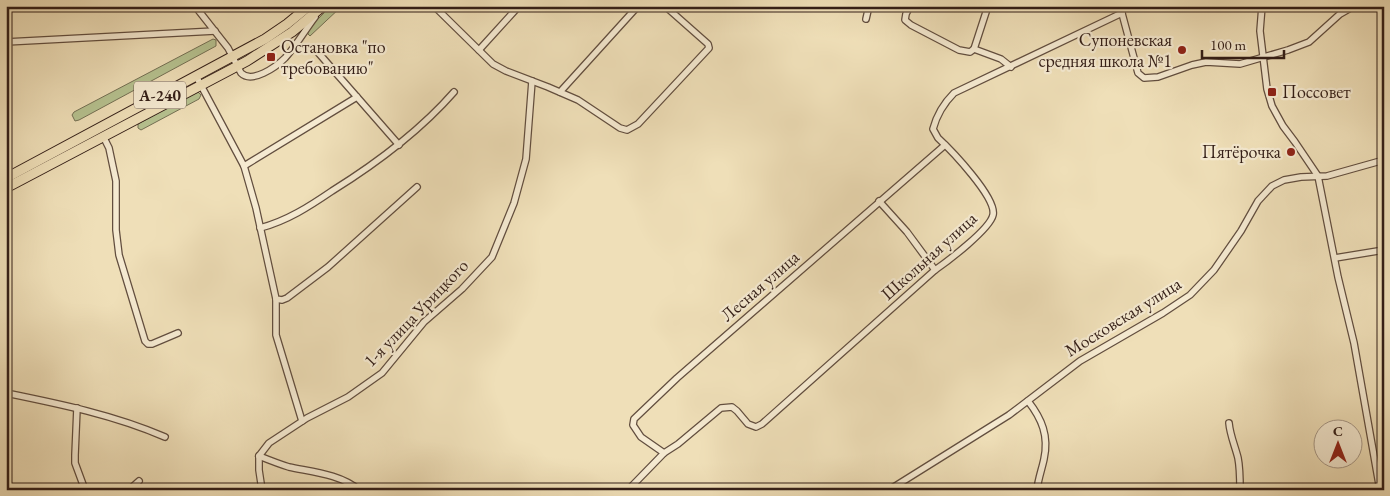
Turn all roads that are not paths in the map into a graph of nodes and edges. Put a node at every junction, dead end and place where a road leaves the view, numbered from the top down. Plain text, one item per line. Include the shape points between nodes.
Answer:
1 (195, 6) edge
2 (309, 6) edge
3 (434, 6) edge
4 (519, 6) edge
5 (638, 6) edge
6 (664, 6) edge
7 (870, 6) edge
8 (910, 6) edge
9 (988, 6) edge
10 (1120, 6) edge
11 (1262, 6) edge
12 (1354, 6) edge
13 (322, 7) edge
14 (1122, 13) junction
15 (866, 19) dead end
16 (215, 31) junction
17 (6, 42) edge
18 (315, 49) dead end
19 (974, 49) junction
20 (478, 50) junction
21 (233, 57) junction
22 (1262, 58) junction
23 (238, 66) junction
24 (1011, 67) junction
25 (196, 76) junction
26 (532, 81) junction
27 (201, 85) junction
28 (454, 92) dead end
29 (560, 92) junction
30 (357, 97) junction
31 (104, 136) junction
32 (399, 145) junction
33 (945, 145) junction
34 (1384, 160) edge
35 (244, 166) junction
36 (1318, 176) junction
37 (6, 178) edge
38 (417, 187) dead end
39 (6, 188) edge
40 (879, 201) junction
41 (260, 228) junction
42 (1384, 250) edge
43 (1335, 258) junction
44 (935, 270) junction
45 (276, 299) junction
46 (178, 333) dead end
47 (6, 393) edge
48 (1028, 401) junction
49 (77, 408) junction
50 (302, 421) junction
51 (1229, 423) dead end
52 (165, 437) dead end
53 (664, 453) junction
54 (259, 456) junction
55 (139, 481) dead end
56 (904, 482) junction
57 (6, 489) edge
58 (14, 490) edge
59 (85, 490) edge
60 (129, 490) edge
61 (262, 490) edge
62 (359, 490) edge
63 (628, 490) edge
64 (889, 490) edge
65 (899, 490) edge
66 (1037, 490) edge
67 (1240, 490) edge
68 (1380, 490) edge

1 - 16 street
2 - 21 main road, А-240 via 277,32
3 - 20 street
4 - 20 street
5 - 29 street
6 - 29 street via 709,48 638,124 627,130 620,128
7 - 15 street
8 - 19 street via 905,20 911,25 959,50 970,52
9 - 19 street
10 - 14 street
11 - 22 street
12 - 22 street via 1309,42
13 - 23 main road, А-240 via 280,41
13 - 23 street via 279,62 250,78 244,76
14 - 22 street via 1138,73 1144,78 1158,77 1192,64 1240,64
14 - 24 street, Школьная улица
16 - 17 street
16 - 21 street
18 - 30 street
19 - 24 street via 1001,59
20 - 26 street via 493,64
21 - 23 street
21 - 25 main road, А-240
22 - 36 street via 1272,106
23 - 27 main road, А-240
24 - 33 street, Школьная улица via 954,93 944,103 933,129
25 - 27 street
25 - 37 main road, А-240
26 - 29 street
26 - 50 street, 1-я улица Урицкого via 526,159 514,203 492,257 424,322 382,373 348,397
27 - 31 main road, А-240
27 - 35 street
28 - 32 street
30 - 32 street
30 - 35 street
31 - 39 main road, А-240
31 - 46 street via 116,181 119,255 145,341 152,344
32 - 41 street via 305,209
33 - 40 street, Лесная улица
33 - 44 street, Школьная улица via 987,194 993,214 990,222
34 - 36 street, Московская улица
35 - 41 street
36 - 43 street
36 - 48 street, Московская улица via 1284,180 1272,186 1258,201 1214,270 1190,295 1080,361
38 - 45 street via 328,267 287,298
40 - 44 street
40 - 53 street, Лесная улица via 634,419 632,425 641,437
41 - 45 street
42 - 43 street
43 - 68 street
44 - 53 street, Школьная улица via 762,424 756,427 748,424 732,408 721,408
45 - 50 street via 276,335
47 - 49 street
48 - 56 street, Московская улица
48 - 66 street via 1041,420 1046,442
49 - 52 street
49 - 59 street via 76,463
50 - 54 street, 1-я улица Урицкого via 269,443
51 - 67 street via 1238,457
53 - 63 street, Школьная улица
54 - 61 street
54 - 62 street via 323,474
55 - 60 street
56 - 64 street, Московская улица
56 - 65 street
57 - 58 street

